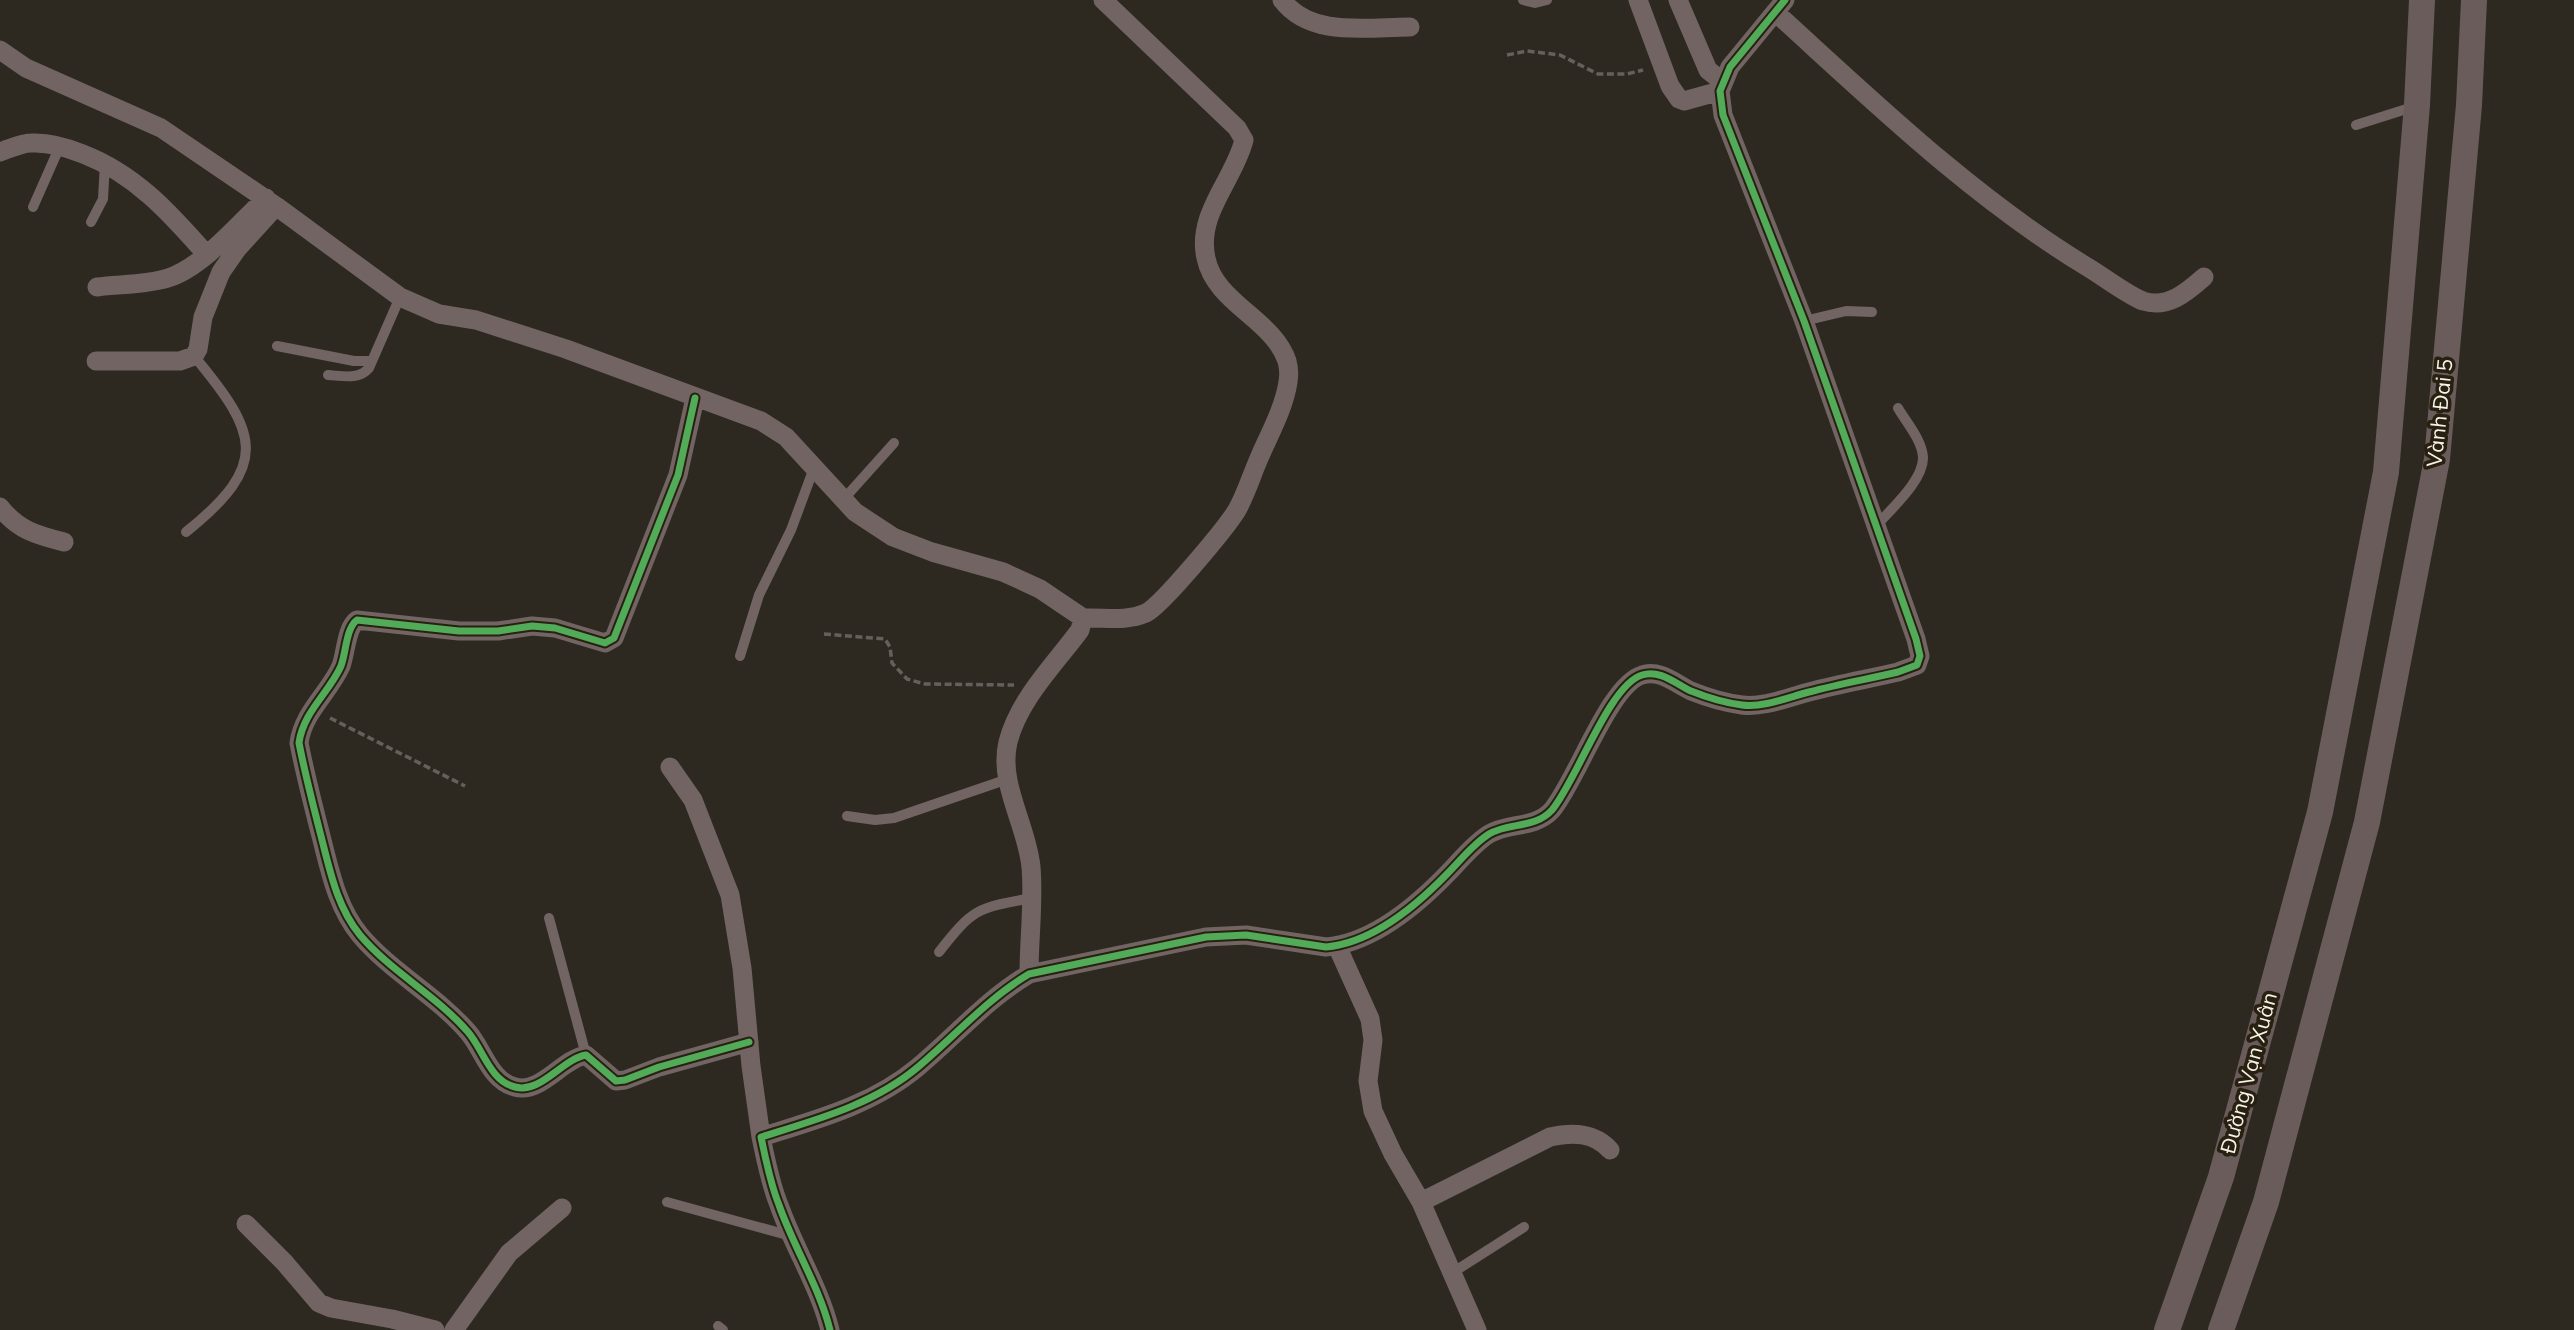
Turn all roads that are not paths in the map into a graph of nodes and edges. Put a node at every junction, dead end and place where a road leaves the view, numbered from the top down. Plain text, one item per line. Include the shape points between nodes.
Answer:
1 (1103, 0) edge
2 (1282, 0) edge
3 (1523, 0) edge
4 (1547, 0) edge
5 (1638, 0) edge
6 (1678, 0) edge
7 (2422, 0) edge
8 (2474, 0) edge
9 (1780, 6) edge
10 (1410, 27) dead end
11 (0, 50) edge
12 (1716, 89) junction
13 (2417, 105) junction
14 (2356, 125) dead end
15 (60, 145) junction
16 (0, 152) edge
17 (105, 162) junction
18 (271, 202) junction
19 (33, 207) dead end
20 (92, 222) dead end
21 (206, 254) junction
22 (2204, 277) dead end
23 (97, 287) dead end
24 (400, 297) junction
25 (1872, 312) dead end
26 (1804, 321) junction
27 (277, 346) dead end
28 (194, 356) junction
29 (96, 360) dead end
30 (372, 361) junction
31 (328, 375) dead end
32 (695, 398) junction
33 (1898, 408) dead end
34 (894, 443) dead end
35 (814, 468) junction
36 (842, 501) junction
37 (0, 507) edge
38 (1876, 525) junction
39 (186, 532) dead end
40 (64, 542) dead end
41 (1083, 618) junction
42 (740, 656) dead end
43 (670, 767) dead end
44 (1008, 779) junction
45 (847, 816) dead end
46 (1032, 898) junction
47 (549, 918) dead end
48 (1337, 946) junction
49 (939, 952) dead end
50 (1029, 974) junction
51 (749, 1042) junction
52 (586, 1055) junction
53 (761, 1137) junction
54 (1610, 1150) dead end
55 (667, 1202) dead end
56 (1421, 1202) junction
57 (562, 1208) dead end
58 (246, 1224) dead end
59 (1524, 1227) dead end
60 (792, 1236) junction
61 (1452, 1273) junction
62 (435, 1330) edge
63 (454, 1330) edge
64 (830, 1330) edge
65 (1478, 1330) edge
66 (2167, 1330) edge
67 (2221, 1330) edge

1 - 41 street via 1237,128 1244,140 1210,212 1206,257 1220,286 1278,344 1288,365 1289,381 1237,510 1176,584 1148,612 1111,620
2 - 10 street via 1306,21 1325,26
3 - 4 lane
5 - 12 street via 1675,95 1684,101
6 - 12 street
7 - 13 main road
8 - 67 main road, Vành Đai 5 via 2437,459 2367,822 2266,1202
9 - 12 street
9 - 22 street via 1920,143 2036,236 2143,301 2165,303 2185,294
11 - 18 street via 26,68 161,128
12 - 26 street
13 - 14 lane
13 - 66 main road, Đường Vạn Xuân via 2386,472 2320,812 2221,1177
15 - 16 street via 29,143
15 - 17 street
15 - 19 lane
17 - 20 lane via 103,199
17 - 21 street via 152,196
18 - 21 street
18 - 24 street
18 - 28 street via 221,272
21 - 23 street via 166,279
24 - 30 lane
24 - 32 street via 439,314 476,320 566,349
25 - 26 lane via 1846,311
26 - 38 street
27 - 30 lane
28 - 29 street via 180,361
28 - 39 lane via 231,403 247,450 244,467 233,484
30 - 31 lane via 365,374
32 - 35 street via 761,421 786,437
32 - 52 street via 678,475 611,641 532,626 459,631 358,621 351,627 341,666 304,723 299,743 334,885 362,936 467,1031 504,1082 526,1089 575,1057
33 - 38 lane via 1918,441 1921,467 1913,484
34 - 36 lane
35 - 36 street
35 - 42 lane via 791,530 759,595
36 - 41 street via 893,537 1003,572 1040,589
37 - 40 street via 12,522 38,536
38 - 48 street via 1920,656 1917,665 1746,706 1691,691 1668,677 1643,674 1615,698 1569,785 1543,818 1487,835 1428,893 1393,919
41 - 44 street via 1080,629 1023,706 1009,739
43 - 51 street via 694,800 730,895
44 - 45 lane via 894,818
44 - 46 street via 1031,863
46 - 49 lane via 978,909
46 - 50 street
47 - 52 lane
48 - 50 street via 1246,935 1206,937
48 - 56 street via 1370,1019 1373,1040 1368,1081 1373,1111
50 - 53 street via 979,1010 917,1068 872,1098
51 - 52 street via 620,1081
51 - 53 street
53 - 60 street via 766,1166
54 - 56 street via 1590,1136 1567,1133 1550,1137
55 - 60 lane
56 - 61 street
57 - 63 street via 509,1253
58 - 62 street via 319,1303
59 - 61 lane
60 - 64 street via 824,1305
61 - 65 street

